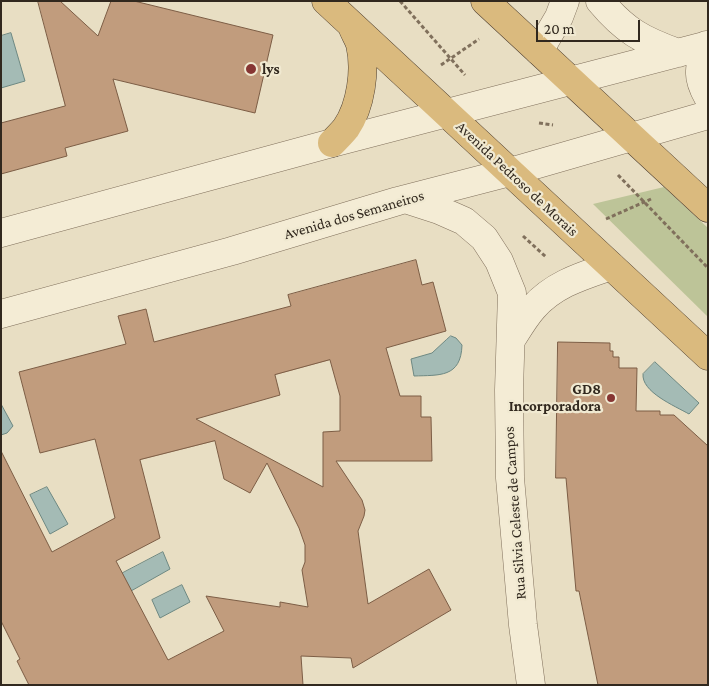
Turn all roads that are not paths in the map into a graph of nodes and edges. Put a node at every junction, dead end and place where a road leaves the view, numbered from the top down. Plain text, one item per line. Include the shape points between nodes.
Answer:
1 (326, 1) edge
2 (485, 1) edge
3 (565, 1) edge
4 (600, 1) edge
5 (352, 26) junction
6 (707, 45) edge
7 (539, 51) junction
8 (678, 53) junction
9 (570, 81) junction
10 (708, 97) edge
11 (446, 113) junction
12 (708, 115) edge
13 (632, 137) junction
14 (332, 143) junction
15 (510, 172) junction
16 (405, 199) junction
17 (708, 208) edge
18 (1, 234) edge
19 (611, 266) junction
20 (1, 314) edge
21 (512, 340) junction
22 (708, 356) edge
23 (531, 685) edge

1 - 5 highway, Avenida Pedroso de Morais
2 - 7 highway
3 - 7 street
4 - 8 street via 632,33
5 - 11 highway, Avenida Pedroso de Morais
5 - 14 highway via 360,44 362,81 346,128
6 - 8 street
6 - 10 street via 700,63 700,82
7 - 9 highway
8 - 9 street
9 - 11 street
9 - 13 highway
11 - 14 street
11 - 15 highway, Avenida Pedroso de Morais
12 - 13 street, Avenida dos Semaneiros
13 - 15 street, Avenida dos Semaneiros
13 - 17 highway
14 - 18 street
15 - 16 street, Avenida dos Semaneiros
15 - 19 highway, Avenida Pedroso de Morais
16 - 20 street, Avenida dos Semaneiros via 232,251
16 - 21 street, Rua Silvia Celeste de Campos via 464,221 484,238 499,261 512,293
19 - 21 street, Rua Silvia Celeste de Campos via 564,283 546,294
19 - 22 highway, Avenida Pedroso de Morais
21 - 23 street, Rua Silvia Celeste de Campos via 510,478

